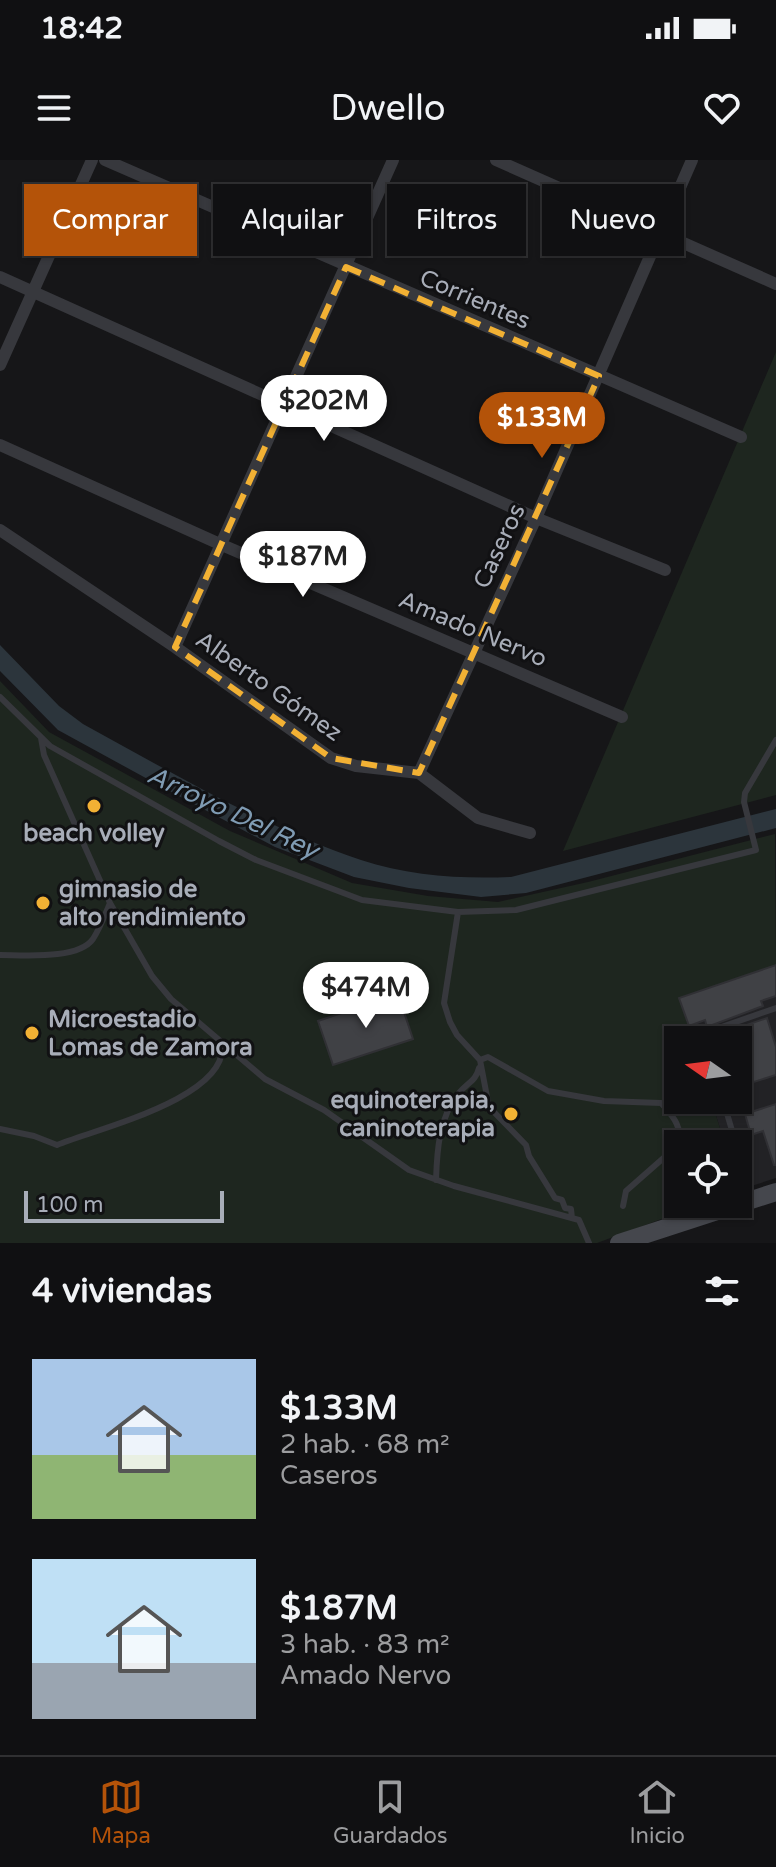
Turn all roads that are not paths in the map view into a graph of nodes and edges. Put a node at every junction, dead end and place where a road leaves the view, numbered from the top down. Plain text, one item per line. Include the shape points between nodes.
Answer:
1 (92, 160) edge
2 (105, 160) edge
3 (393, 160) edge
4 (496, 160) edge
5 (692, 160) edge
6 (550, 184) edge
7 (682, 184) edge
8 (684, 243) edge
9 (651, 256) edge
10 (346, 267) junction
11 (0, 277) edge
12 (776, 284) edge
13 (33, 291) junction
14 (0, 365) edge
15 (599, 376) junction
16 (284, 405) junction
17 (741, 437) dead end
18 (0, 445) edge
19 (536, 518) junction
20 (0, 530) edge
21 (222, 545) junction
22 (665, 570) dead end
23 (175, 647) junction
24 (473, 653) junction
25 (0, 697) edge
26 (622, 717) dead end
27 (41, 738) junction
28 (776, 740) edge
29 (419, 773) junction
30 (530, 833) dead end
31 (110, 903) junction
32 (458, 912) junction
33 (0, 955) edge
34 (776, 1008) edge
35 (724, 1026) edge
36 (222, 1043) junction
37 (480, 1060) junction
38 (0, 1129) edge
39 (436, 1180) junction
40 (776, 1192) edge
41 (752, 1196) edge
42 (753, 1199) junction
43 (623, 1206) dead end
44 (572, 1218) junction
45 (650, 1238) edge
46 (589, 1243) edge
47 (619, 1243) edge

1 - 13 street
2 - 10 street, Corrientes
3 - 10 street
4 - 6 street
5 - 7 street, Caseros
8 - 12 street
9 - 15 street, Caseros
10 - 15 street, Corrientes
10 - 16 street
11 - 13 street
13 - 14 street
13 - 16 street
15 - 17 street, Corrientes
15 - 19 street, Caseros
16 - 19 street
16 - 21 street
18 - 21 street, Amado Nervo
19 - 22 street
19 - 24 street, Caseros
20 - 23 street, Alberto Gómez
21 - 23 street
21 - 24 street, Amado Nervo
23 - 29 street, Alberto Gómez via 331,758
24 - 26 street, Amado Nervo
24 - 29 street, Caseros
25 - 27 lane
27 - 31 lane
27 - 32 lane via 256,860 362,900
28 - 32 lane via 745,793 756,850 525,908
29 - 30 street via 478,818
31 - 33 lane via 92,941 79,950
31 - 36 lane via 152,976
32 - 37 lane via 444,1003 457,1035
34 - 35 lane
36 - 38 lane via 222,1061 207,1079 168,1104 57,1145
36 - 39 lane via 265,1079 324,1110 409,1170
37 - 39 lane via 477,1077 458,1094 446,1118 437,1145
37 - 43 lane via 488,1057 548,1091 604,1101 661,1103 680,1139 626,1191
37 - 44 lane via 489,1107 526,1145
39 - 44 lane
40 - 42 street
41 - 42 lane
42 - 45 street
44 - 46 lane via 579,1220
45 - 47 street

